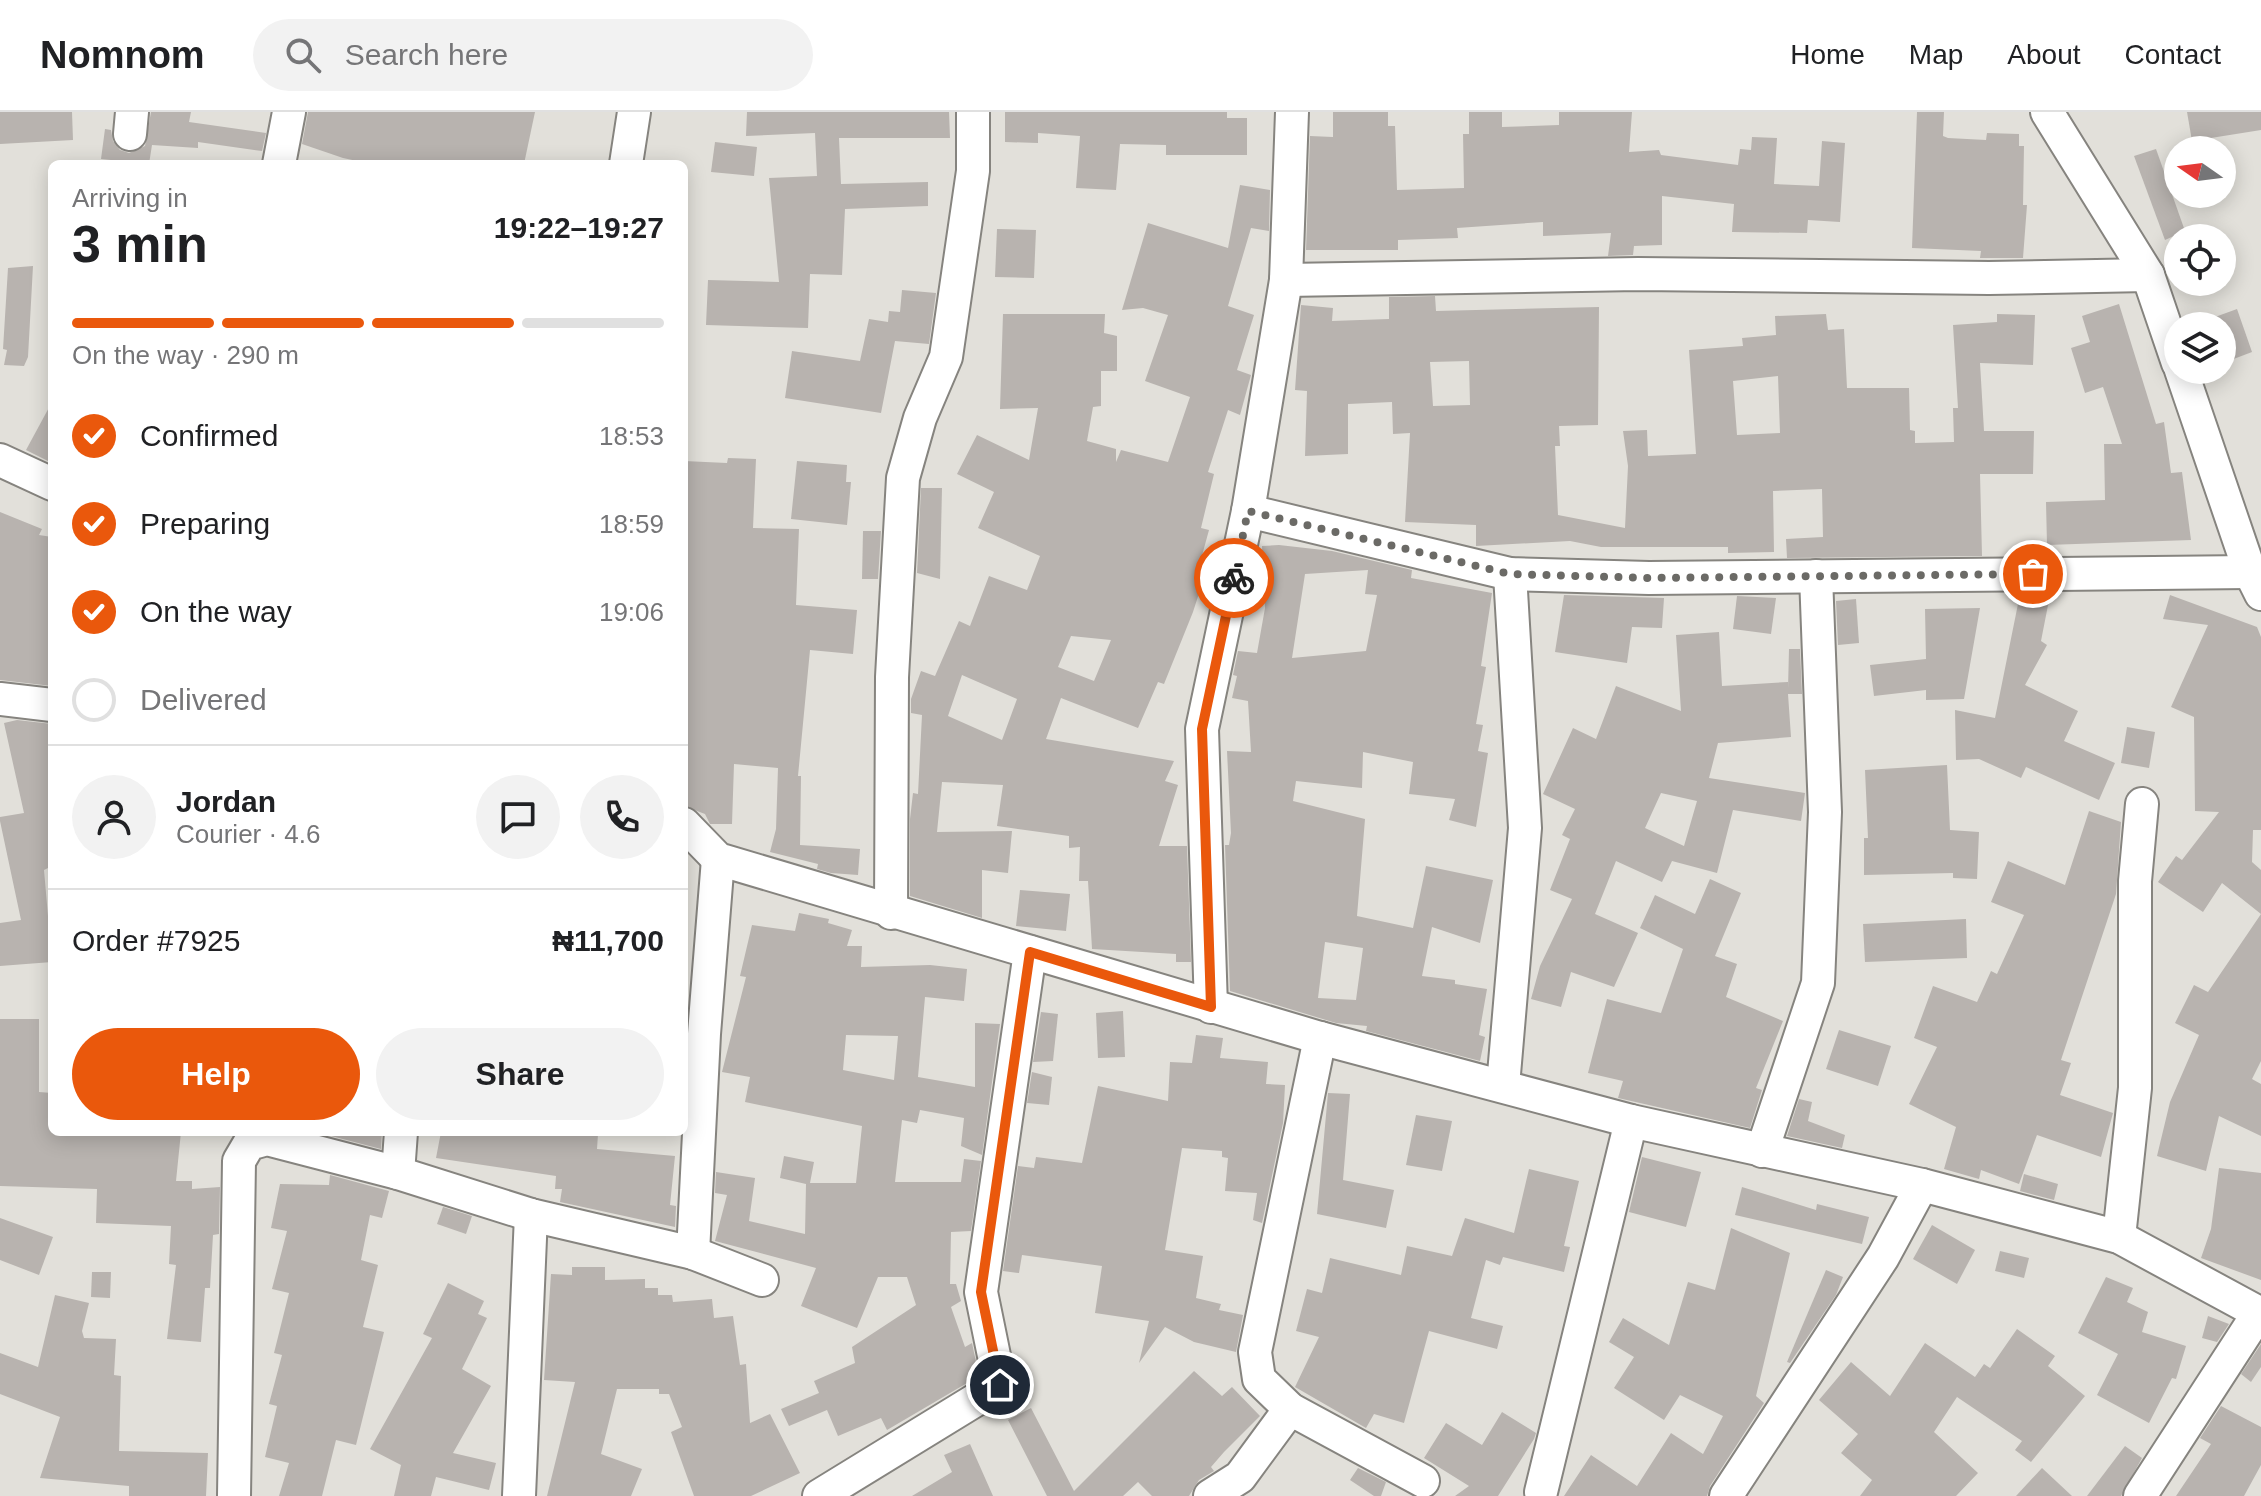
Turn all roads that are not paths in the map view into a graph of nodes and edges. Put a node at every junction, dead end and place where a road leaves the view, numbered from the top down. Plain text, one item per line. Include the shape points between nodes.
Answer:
1 (289, 112) edge
2 (634, 112) edge
3 (973, 112) edge
4 (1292, 112) edge
5 (2047, 112) edge
6 (280, 160) edge
7 (627, 160) edge
8 (2148, 275) junction
9 (1286, 280) junction
10 (2164, 322) edge
11 (2186, 384) edge
12 (0, 460) edge
13 (48, 482) edge
14 (1248, 511) junction
15 (1510, 574) junction
16 (1816, 576) junction
17 (2255, 583) edge
18 (0, 699) edge
19 (48, 705) edge
20 (2142, 804) dead end
21 (688, 828) edge
22 (718, 859) junction
23 (891, 913) junction
24 (1030, 952) junction
25 (1211, 1007) junction
26 (1320, 1038) junction
27 (1503, 1086) junction
28 (1631, 1121) junction
29 (401, 1136) edge
30 (1762, 1151) junction
31 (398, 1173) junction
32 (1922, 1185) junction
33 (531, 1215) junction
34 (2119, 1237) junction
35 (693, 1253) junction
36 (762, 1280) dead end
37 (2260, 1314) edge
38 (1290, 1409) junction
39 (1423, 1481) dead end
40 (1541, 1492) dead end
41 (234, 1496) edge
42 (519, 1496) edge
43 (819, 1496) edge
44 (1210, 1496) edge
45 (1726, 1496) edge
46 (2140, 1496) edge

1 - 6 street
2 - 7 street
3 - 23 street via 973,171 946,357 920,418 903,478 892,677
4 - 9 street
5 - 8 street
8 - 9 street
8 - 10 street
9 - 14 street
11 - 17 street
12 - 13 street
14 - 15 street
14 - 25 street via 1202,729
15 - 16 street
15 - 27 street via 1525,828
16 - 17 street
16 - 30 street via 1825,812 1818,983
18 - 19 street
20 - 34 street via 2135,881 2135,1088
21 - 22 street
22 - 23 street
22 - 35 street
23 - 24 street
24 - 25 street
24 - 43 street via 981,1292 1000,1385
25 - 26 street
26 - 27 street
26 - 38 street via 1255,1352 1259,1379
27 - 28 street
28 - 30 street
28 - 40 street
29 - 31 street
30 - 32 street
31 - 33 street
31 - 41 street via 267,1139 249,1144 239,1161
32 - 34 street
32 - 45 street via 1883,1257
33 - 35 street
33 - 42 street
34 - 37 street
35 - 36 street
37 - 46 street
38 - 39 street
38 - 44 street via 1240,1477

